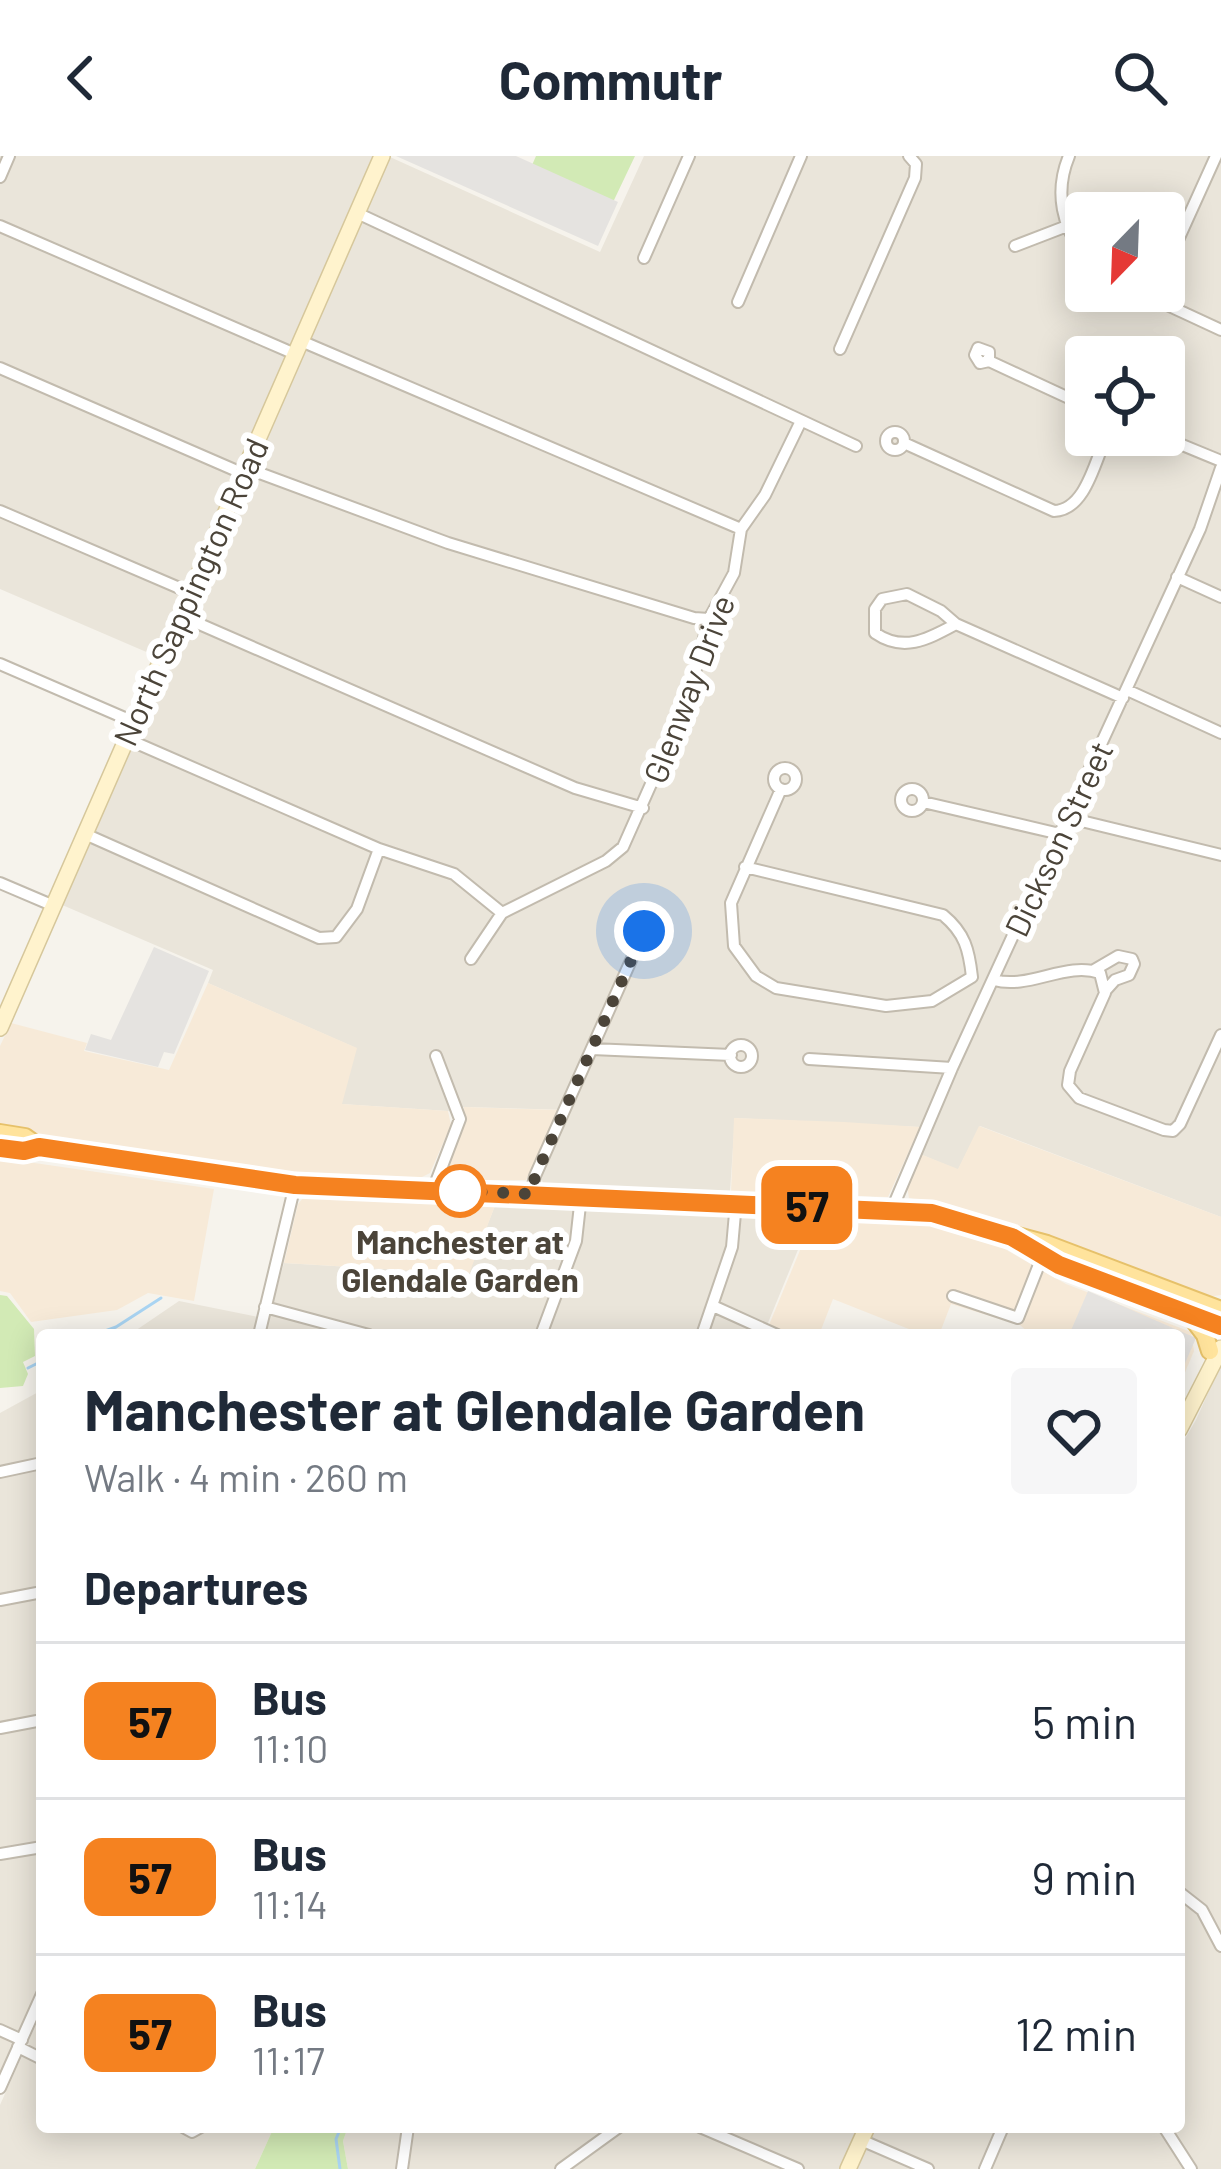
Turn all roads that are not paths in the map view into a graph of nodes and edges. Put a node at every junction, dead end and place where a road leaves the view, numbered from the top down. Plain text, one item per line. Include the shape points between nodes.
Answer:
1 (9, 156) edge
2 (382, 156) edge
3 (689, 156) edge
4 (801, 156) edge
5 (1069, 156) edge
6 (1216, 156) edge
7 (912, 160) edge
8 (0, 177) edge
9 (357, 213) junction
10 (1065, 218) edge
11 (1185, 225) edge
12 (0, 226) edge
13 (1065, 226) edge
14 (1015, 246) dead end
15 (644, 258) dead end
16 (738, 302) dead end
17 (1185, 311) edge
18 (1221, 330) edge
19 (298, 348) junction
20 (840, 349) dead end
21 (989, 361) dead end
22 (0, 368) edge
23 (1065, 396) edge
24 (801, 422) junction
25 (904, 443) dead end
26 (856, 446) dead end
27 (1185, 447) edge
28 (1098, 456) edge
29 (1221, 464) edge
30 (245, 471) junction
31 (0, 511) edge
32 (741, 529) junction
33 (1177, 577) junction
34 (191, 593) junction
35 (1221, 597) edge
36 (181, 616) junction
37 (709, 619) junction
38 (956, 624) junction
39 (0, 664) edge
40 (1125, 694) junction
41 (134, 722) junction
42 (1221, 733) edge
43 (127, 739) junction
44 (781, 789) dead end
45 (923, 802) dead end
46 (643, 808) junction
47 (1069, 818) junction
48 (85, 834) junction
49 (1060, 834) junction
50 (380, 849) junction
51 (1221, 854) edge
52 (745, 867) junction
53 (0, 884) edge
54 (54, 906) junction
55 (502, 913) junction
56 (649, 920) dead end
57 (471, 959) dead end
58 (1094, 970) junction
59 (972, 977) junction
60 (992, 984) junction
61 (1106, 990) junction
62 (0, 1028) edge
63 (1221, 1035) edge
64 (592, 1049) junction
65 (731, 1055) dead end
66 (436, 1057) dead end
67 (809, 1059) dead end
68 (952, 1068) junction
69 (0, 1133) edge
70 (39, 1147) junction
71 (0, 1148) edge
72 (295, 1185) junction
73 (433, 1190) junction
74 (531, 1194) junction
75 (581, 1196) junction
76 (736, 1202) junction
77 (892, 1209) junction
78 (1012, 1237) junction
79 (1042, 1257) junction
80 (953, 1296) dead end
81 (1221, 1299) edge
82 (713, 1306) junction
83 (266, 1307) junction
84 (1195, 1308) junction
85 (1221, 1310) edge
86 (1221, 1326) edge
87 (260, 1329) edge
88 (347, 1329) edge
89 (544, 1329) edge
90 (704, 1329) edge
91 (764, 1329) edge
92 (1217, 1351) edge
93 (1185, 1417) edge
94 (36, 1464) edge
95 (0, 1472) edge
96 (36, 1593) edge
97 (0, 1600) edge
98 (36, 1721) edge
99 (0, 1728) edge
100 (36, 1848) edge
101 (0, 1854) edge
102 (1185, 1897) edge
103 (1221, 1945) edge
104 (36, 2007) edge
105 (0, 2030) edge
106 (20, 2043) junction
107 (36, 2055) edge
108 (0, 2088) edge
109 (407, 2133) edge
110 (612, 2133) edge
111 (714, 2133) edge
112 (864, 2133) edge
113 (1000, 2133) edge
114 (1168, 2133) edge
115 (402, 2169) edge
116 (561, 2169) edge
117 (798, 2169) edge
118 (848, 2169) edge
119 (928, 2169) edge
120 (985, 2169) edge
121 (1191, 2169) edge

1 - 8 street
2 - 9 street, North Sappington Road
3 - 15 street
4 - 16 street
5 - 10 street
6 - 11 street
7 - 20 street via 915,178
9 - 19 street, North Sappington Road
9 - 24 street
12 - 19 street
13 - 14 street
17 - 18 street
19 - 30 street, North Sappington Road
19 - 32 street
21 - 23 street
22 - 30 street
24 - 26 street
24 - 32 street, Glenway Drive
25 - 28 street via 1040,507 1065,511 1078,501
27 - 29 street
29 - 33 street, Dickson Street
30 - 34 street, North Sappington Road
30 - 37 street via 448,543
31 - 34 street
32 - 37 street, Glenway Drive via 734,573
33 - 35 street
33 - 40 street, Dickson Street
34 - 36 street, North Sappington Road
36 - 41 street, North Sappington Road
36 - 46 street via 575,788
37 - 46 street, Glenway Drive via 687,704
38 - 38 street via 901,644 875,632 873,621 882,599 907,594
38 - 40 street
39 - 41 street
40 - 42 street
40 - 47 street, Dickson Street
41 - 43 street, North Sappington Road
43 - 48 street, North Sappington Road
43 - 50 street
44 - 52 street
45 - 49 street
46 - 55 street, Glenway Drive via 614,856
47 - 49 street, Dickson Street
47 - 51 street
48 - 50 street via 319,938 336,937 347,925
48 - 54 street, North Sappington Road
49 - 60 street, Dickson Street
50 - 55 street via 454,874
52 - 59 street via 943,915 966,940
52 - 59 street via 731,903 734,946 776,988 910,1005
53 - 54 street
54 - 62 street, North Sappington Road
55 - 57 street, Glenway Drive
56 - 64 street
58 - 60 street
58 - 61 street
58 - 61 street via 1118,956 1132,959 1129,975
59 - 60 street
60 - 68 street, Dickson Street
61 - 63 street via 1070,1071 1078,1098 1173,1131
64 - 65 street
64 - 74 street
66 - 73 street via 460,1119
67 - 68 street
68 - 77 street, Dickson Street
69 - 70 main road
70 - 71 main road
70 - 72 main road
72 - 73 main road
72 - 83 street
73 - 74 main road
74 - 75 main road
75 - 76 main road
75 - 89 street via 576,1241
76 - 77 main road
76 - 82 street
77 - 78 main road
78 - 79 main road
78 - 84 main road via 1047,1244
79 - 80 street via 1018,1318
79 - 84 main road
81 - 84 main road
82 - 90 street
82 - 91 street
83 - 87 street
83 - 88 street
84 - 85 main road
84 - 86 main road
84 - 92 main road
86 - 92 street
92 - 93 street
94 - 95 street
96 - 97 street
98 - 99 street
100 - 101 street
102 - 103 street
104 - 106 street
105 - 106 street
106 - 107 street
106 - 108 street
109 - 115 street
110 - 116 street
111 - 117 street
112 - 118 street
112 - 119 street
113 - 120 street
114 - 121 street

